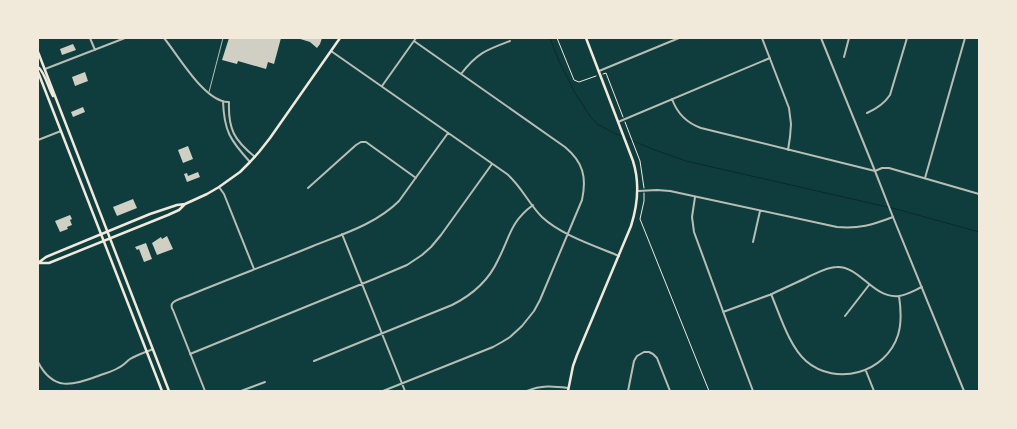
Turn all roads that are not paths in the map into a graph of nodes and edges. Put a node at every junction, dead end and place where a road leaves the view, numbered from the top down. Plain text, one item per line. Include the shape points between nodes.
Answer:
1 (90, 38) edge
2 (125, 38) edge
3 (164, 38) edge
4 (223, 38) edge
5 (340, 38) edge
6 (416, 38) edge
7 (586, 38) edge
8 (679, 38) edge
9 (762, 38) edge
10 (821, 38) edge
11 (849, 38) edge
12 (907, 38) edge
13 (965, 38) edge
14 (414, 41) junction
15 (510, 41) dead end
16 (95, 50) junction
17 (331, 50) junction
18 (38, 52) edge
19 (844, 57) dead end
20 (770, 58) junction
21 (38, 67) edge
22 (45, 70) junction
23 (599, 71) junction
24 (38, 72) edge
25 (461, 74) junction
26 (382, 86) junction
27 (209, 93) junction
28 (672, 99) junction
29 (57, 101) junction
30 (223, 101) junction
31 (866, 113) dead end
32 (619, 122) junction
33 (61, 131) junction
34 (448, 133) junction
35 (38, 140) edge
36 (788, 150) junction
37 (255, 157) junction
38 (250, 162) junction
39 (492, 164) junction
40 (875, 171) junction
41 (416, 178) junction
42 (925, 178) junction
43 (219, 187) junction
44 (308, 188) dead end
45 (638, 191) junction
46 (979, 193) edge
47 (695, 197) junction
48 (185, 204) junction
49 (533, 205) junction
50 (760, 211) junction
51 (892, 215) junction
52 (107, 232) junction
53 (101, 234) junction
54 (342, 234) junction
55 (568, 234) junction
56 (110, 239) junction
57 (104, 241) junction
58 (753, 242) dead end
59 (619, 256) junction
60 (38, 263) edge
61 (254, 269) junction
62 (362, 284) junction
63 (869, 285) junction
64 (922, 287) junction
65 (772, 294) junction
66 (899, 296) junction
67 (723, 312) junction
68 (845, 316) dead end
69 (382, 334) junction
70 (153, 349) junction
71 (146, 352) junction
72 (190, 354) junction
73 (314, 361) dead end
74 (38, 362) edge
75 (866, 371) junction
76 (264, 382) dead end
77 (402, 383) junction
78 (568, 390) edge
79 (162, 391) edge
80 (169, 391) edge
81 (205, 391) edge
82 (241, 391) edge
83 (384, 391) edge
84 (405, 391) edge
85 (527, 391) edge
86 (628, 391) edge
87 (670, 391) edge
88 (753, 391) edge
89 (874, 391) edge
90 (964, 391) edge

1 - 16 street
2 - 16 street
3 - 27 street via 194,79
4 - 27 lane
5 - 17 main road
6 - 14 street
7 - 23 main road
8 - 23 street
9 - 20 street
10 - 40 street
11 - 19 street
12 - 31 street via 890,96 881,106
13 - 42 street
14 - 25 street
14 - 26 street
15 - 25 street via 480,53
16 - 22 street
17 - 26 street
17 - 37 main road
18 - 22 main road
20 - 28 street
20 - 36 street via 790,112 791,132
21 - 29 main road
22 - 29 main road
23 - 32 main road
24 - 33 main road
25 - 55 street via 565,147 578,161 584,174 584,188 582,200
26 - 34 street
27 - 30 street
28 - 32 street
28 - 36 street via 682,116 697,127
29 - 52 main road
30 - 37 street via 229,102 233,132 240,144
30 - 38 street via 226,130 235,146
32 - 45 main road via 636,170
33 - 35 street
33 - 53 main road
34 - 39 street
34 - 41 street
36 - 40 street
37 - 38 main road
38 - 43 main road
39 - 49 street via 512,178
39 - 62 street via 427,252 407,265
40 - 42 street via 889,168
40 - 51 street
41 - 44 street via 361,142
41 - 54 street via 389,210 373,221
42 - 46 street
43 - 48 main road
43 - 61 street
45 - 47 street via 663,190
45 - 59 main road via 634,216
47 - 50 street
47 - 67 street via 692,217 694,232
48 - 52 main road via 150,214
48 - 56 main road via 179,210
49 - 55 street via 547,221
49 - 69 street via 514,224 494,268 476,290 452,305
50 - 51 street via 848,228 865,227
50 - 58 street
51 - 64 street
52 - 53 main road
52 - 56 main road
53 - 57 main road
53 - 60 main road via 46,257
54 - 61 street
54 - 62 street
55 - 59 street
55 - 77 street via 537,306 518,330 493,347
56 - 57 main road
56 - 70 main road
57 - 60 main road via 49,263
57 - 71 main road
59 - 78 main road via 577,355
61 - 72 street via 172,303
62 - 69 street
62 - 72 street
63 - 65 street via 844,267 837,267
63 - 66 street via 882,292
63 - 68 street
64 - 66 street
64 - 90 street
65 - 67 street
65 - 75 street via 793,345 806,361 835,374 850,375
66 - 75 street via 901,322 896,340 883,359
67 - 88 street
69 - 73 street
69 - 77 street
70 - 71 street
70 - 80 main road
71 - 74 street via 118,368 83,382 70,384 52,380
71 - 79 main road
72 - 81 street
75 - 89 street
76 - 82 street
77 - 83 street
77 - 84 street
78 - 85 street via 542,386
86 - 87 street via 635,358 648,352 657,358

